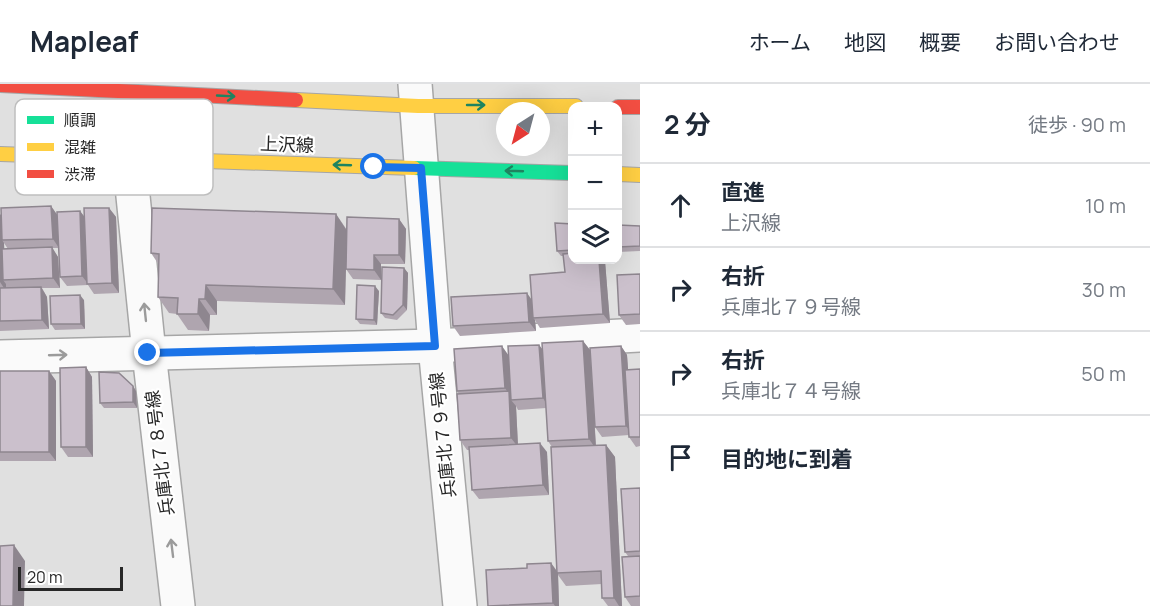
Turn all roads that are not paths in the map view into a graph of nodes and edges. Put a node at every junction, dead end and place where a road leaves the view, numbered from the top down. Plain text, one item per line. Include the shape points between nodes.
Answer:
1 (0, 85) edge
2 (416, 95) edge
3 (568, 105) edge
4 (622, 107) edge
5 (640, 107) edge
6 (0, 154) edge
7 (15, 154) edge
8 (213, 160) edge
9 (421, 168) junction
10 (568, 173) edge
11 (622, 174) edge
12 (640, 175) edge
13 (133, 195) edge
14 (640, 335) edge
15 (435, 346) junction
16 (148, 353) junction
17 (0, 357) edge
18 (178, 606) edge
19 (460, 606) edge

1 -> 2 main road
2 -> 3 main road
2 - 9 street, 兵庫北７９号線
4 - 5 main road
6 - 7 main road, 上沢線
9 -> 8 main road, 上沢線
10 -> 9 main road, 上沢線
9 - 15 street, 兵庫北７９号線
11 - 12 main road
16 -> 13 street, 兵庫北７８号線
14 - 15 street
15 - 16 street
15 - 19 street, 兵庫北７９号線
17 -> 16 street
18 -> 16 street, 兵庫北７８号線

